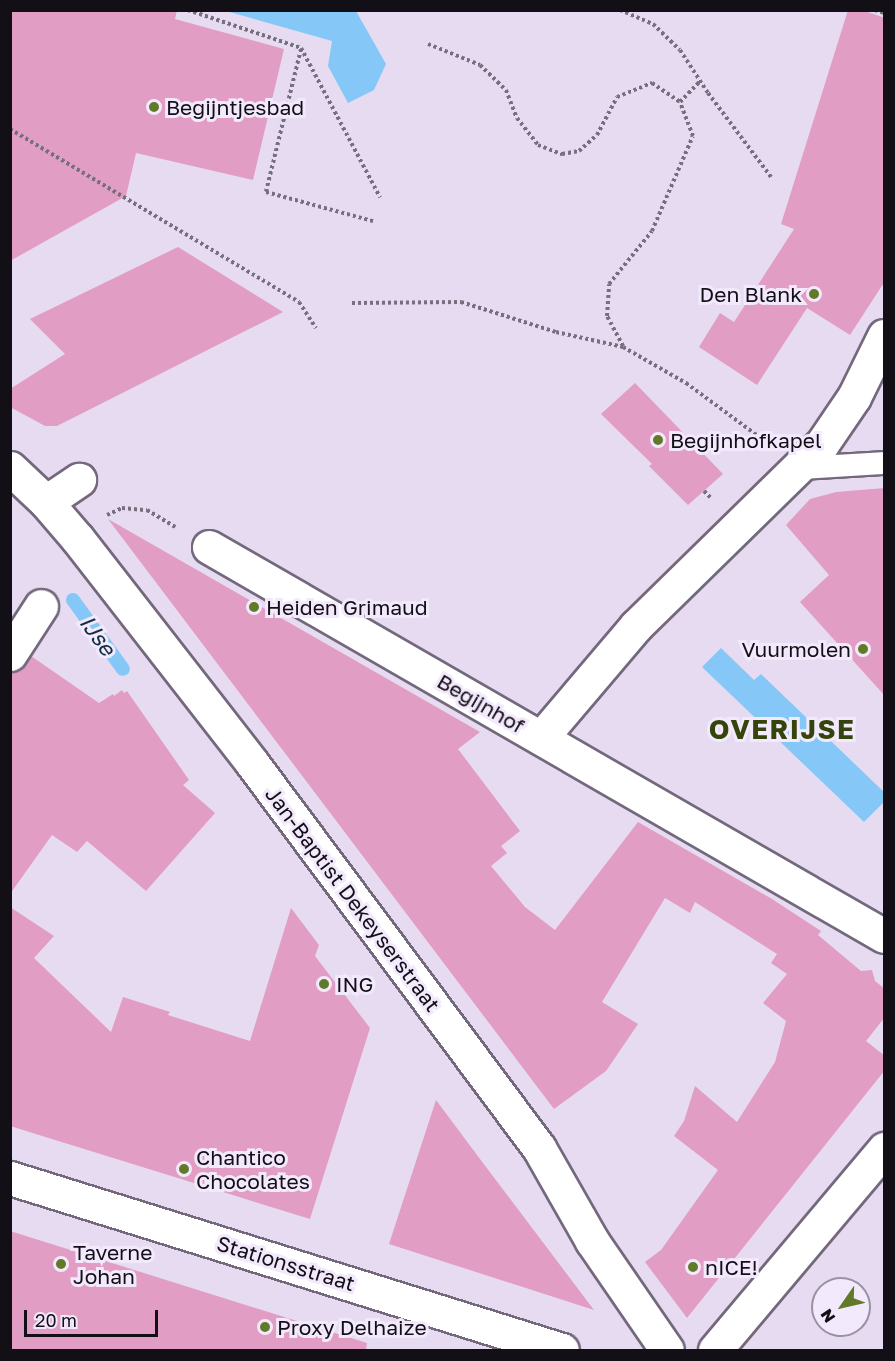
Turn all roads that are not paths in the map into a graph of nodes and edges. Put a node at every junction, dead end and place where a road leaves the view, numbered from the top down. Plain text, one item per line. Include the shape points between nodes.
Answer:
1 (885, 336) edge
2 (885, 463) edge
3 (10, 468) edge
4 (800, 468) junction
5 (79, 480) dead end
6 (46, 502) junction
7 (209, 547) road end
8 (41, 606) dead end
9 (10, 654) edge
10 (542, 738) junction
11 (885, 936) edge
12 (885, 1149) edge
13 (10, 1178) edge
14 (561, 1350) edge
15 (667, 1350) edge
16 (715, 1350) edge

1 - 4 street via 835,427
2 - 4 lane
3 - 6 street, Jan-Baptist Dekeyserstraat
4 - 10 street via 636,626
5 - 6 street
6 - 15 street, Jan-Baptist Dekeyserstraat via 252,763 532,1138 592,1241
7 - 10 street, Begijnhof
8 - 9 street
10 - 11 street, Begijnhof
12 - 16 street
13 - 14 street, Stationsstraat

